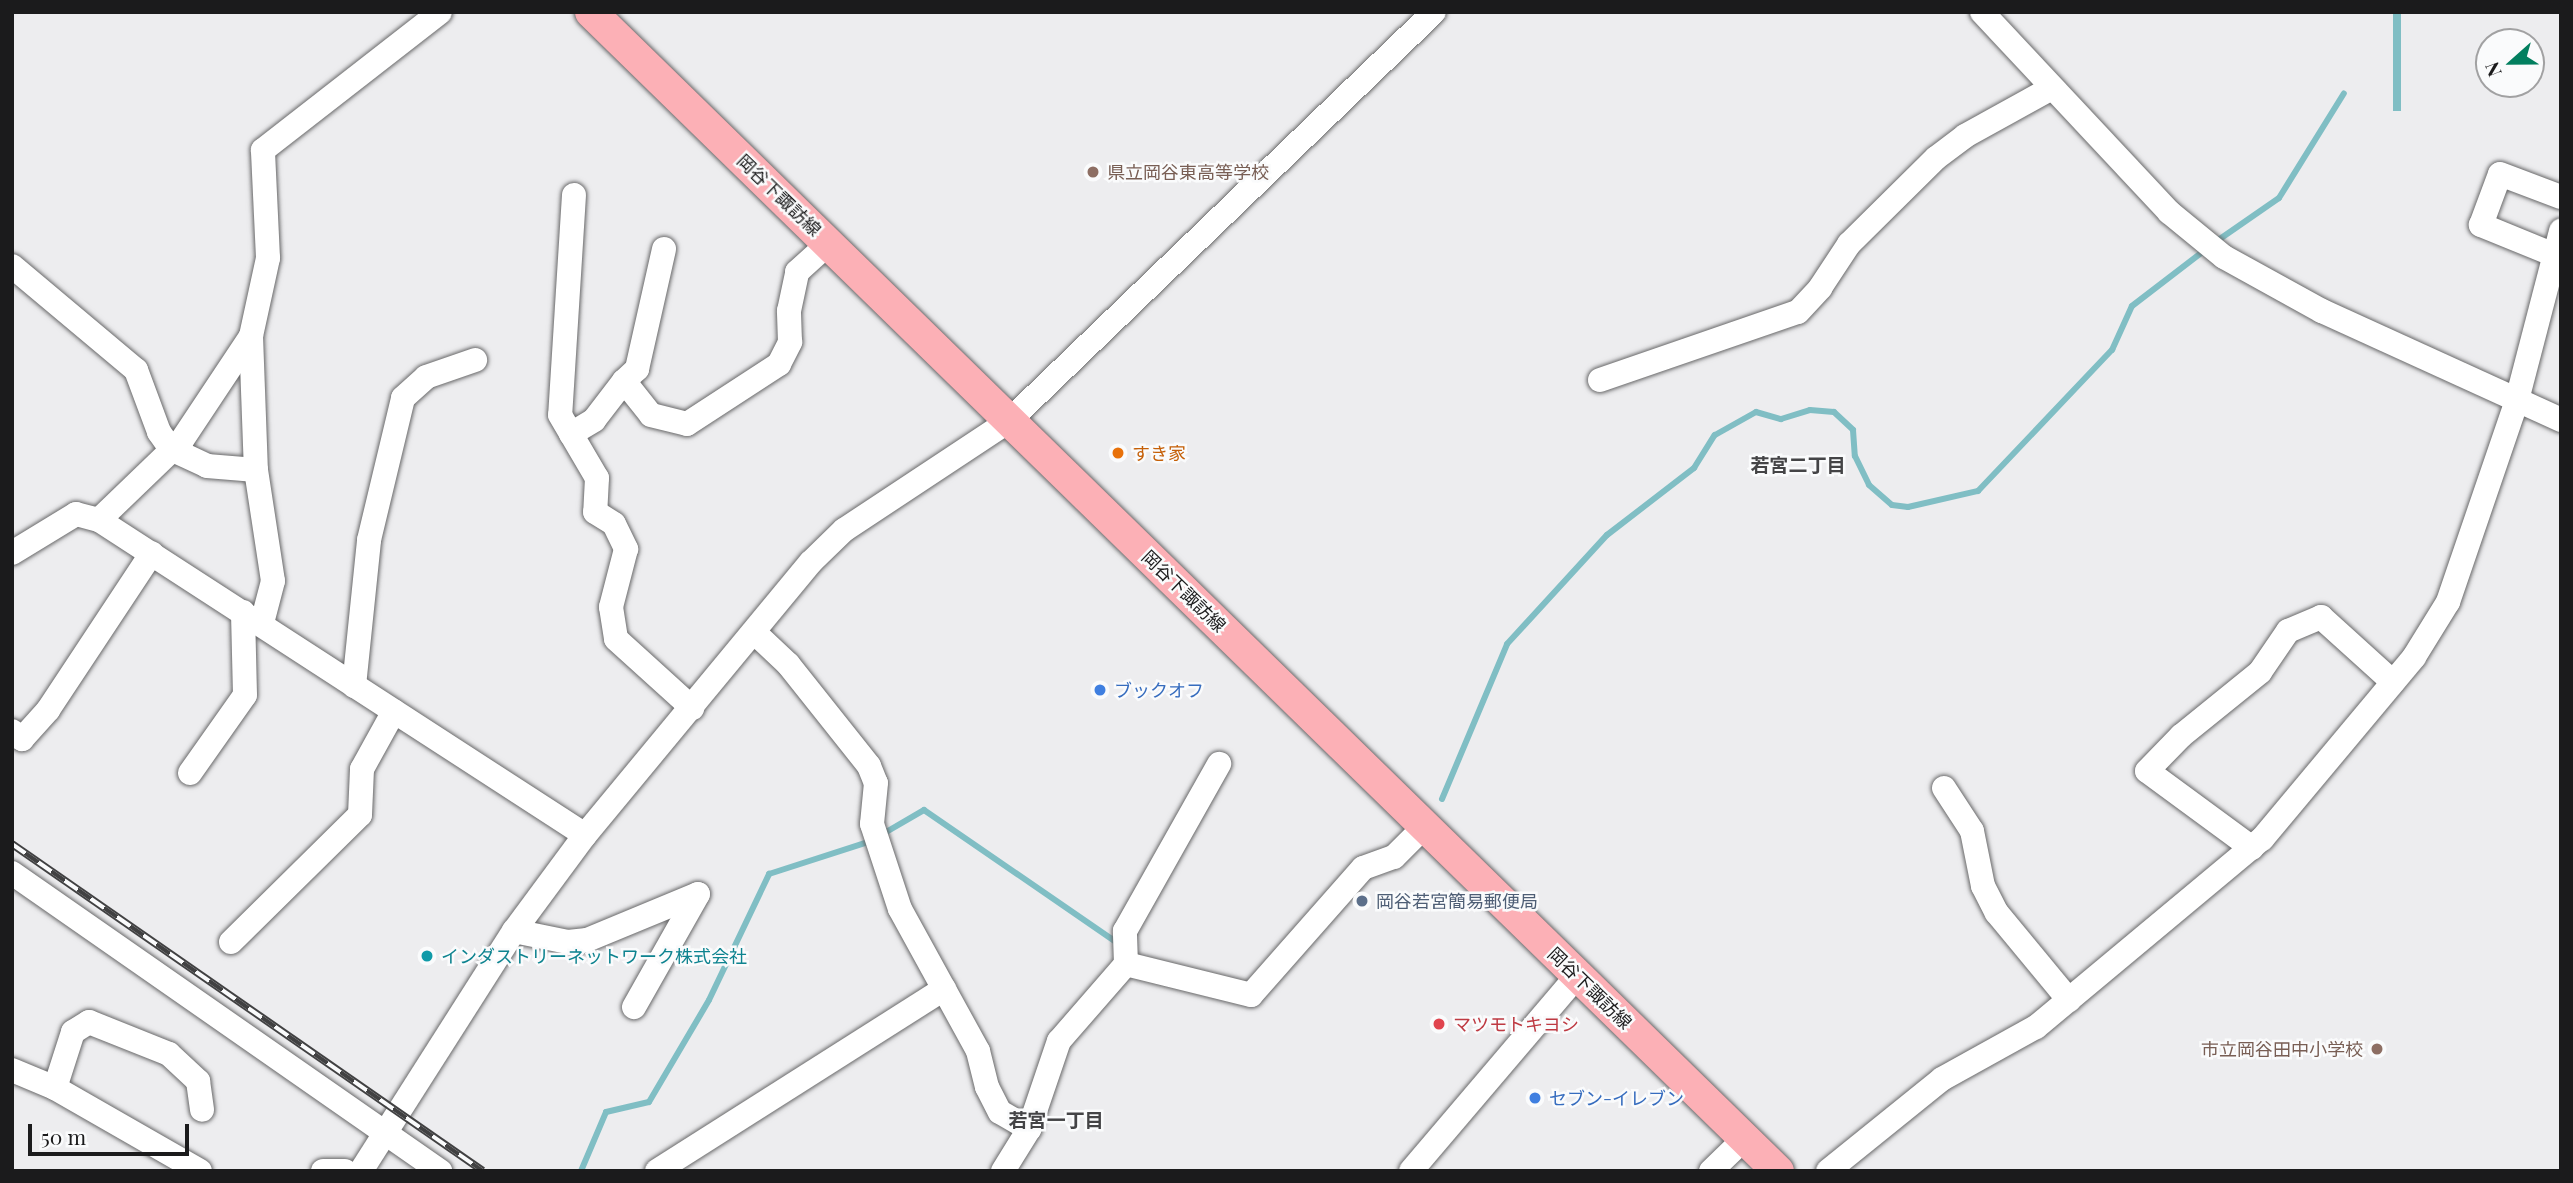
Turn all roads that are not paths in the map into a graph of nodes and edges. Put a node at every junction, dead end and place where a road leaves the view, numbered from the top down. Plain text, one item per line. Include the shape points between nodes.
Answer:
1 (440, 12) edge
2 (591, 12) edge
3 (1434, 12) edge
4 (1983, 12) edge
5 (2052, 88) junction
6 (574, 195) dead end
7 (2561, 197) edge
8 (2561, 231) edge
9 (829, 243) junction
10 (664, 249) dead end
11 (2552, 254) junction
12 (12, 266) edge
13 (251, 336) junction
14 (475, 360) dead end
15 (1600, 380) dead end
16 (624, 381) junction
17 (2517, 400) junction
18 (1010, 419) junction
19 (2561, 420) edge
20 (571, 434) junction
21 (171, 449) junction
22 (256, 470) junction
23 (99, 520) junction
24 (12, 553) edge
25 (152, 553) junction
26 (252, 617) junction
27 (754, 632) junction
28 (2393, 682) junction
29 (354, 686) junction
30 (692, 708) junction
31 (394, 711) junction
32 (12, 731) edge
33 (1219, 764) dead end
34 (190, 773) dead end
35 (1944, 788) dead end
36 (1425, 826) junction
37 (585, 835) junction
38 (2252, 849) junction
39 (12, 873) edge
40 (514, 931) junction
41 (231, 942) dead end
42 (1126, 964) junction
43 (1578, 975) junction
44 (944, 989) junction
45 (2069, 1000) junction
46 (635, 1007) dead end
47 (12, 1070) edge
48 (55, 1088) junction
49 (202, 1110) dead end
50 (1029, 1129) junction
51 (386, 1133) junction
52 (1745, 1138) junction
53 (200, 1171) edge
54 (323, 1171) edge
55 (345, 1171) edge
56 (361, 1171) edge
57 (440, 1171) edge
58 (657, 1171) edge
59 (1003, 1171) edge
60 (1411, 1171) edge
61 (1711, 1171) edge
62 (1778, 1171) edge
63 (1828, 1171) edge

1 - 13 street via 263,150 268,258
2 - 9 main road, 岡谷下諏訪線
3 - 18 street
4 - 5 street
5 - 15 street via 1965,136 1926,167 1849,244 1798,312
5 - 17 street via 2169,212 2224,257 2322,312
6 - 20 street via 560,415
7 - 11 street via 2500,174 2481,225
8 - 11 street
9 - 16 street via 797,272 789,311 790,342 779,364 687,424 651,415
9 - 18 main road, 岡谷下諏訪線
10 - 16 street via 637,369
11 - 17 street
12 - 21 street via 136,370 159,432
13 - 21 street
13 - 22 street
14 - 29 street via 426,377 403,398 388,476 369,540
16 - 20 street via 594,420
17 - 19 street
17 - 28 street via 2448,602
18 - 27 street via 844,530
18 - 36 main road, 岡谷下諏訪線
20 - 30 street via 597,478 595,512 614,524 626,549 611,607 615,639
21 - 22 street via 207,466
21 - 23 street
22 - 26 street via 273,581
23 - 24 street via 76,514
23 - 25 street
25 - 26 street
25 - 32 street via 48,710 22,739
26 - 29 street
26 - 34 street via 245,695
27 - 30 street
27 - 44 street via 788,664 869,766 876,783 872,824 900,909
28 - 38 street
28 - 38 street via 2321,617 2288,631 2260,672 2181,736 2147,771
29 - 31 street
30 - 37 street
31 - 37 street
31 - 41 street via 362,769 360,815
33 - 42 street via 1125,932
35 - 45 street via 1972,831 1983,886 1997,913
36 - 42 street via 1394,857 1363,868 1251,995
36 - 43 main road, 岡谷下諏訪線
37 - 40 street
38 - 45 street
39 - 51 street
40 - 46 street via 568,942 587,940 698,894
40 - 51 street
42 - 50 street via 1059,1041
43 - 52 main road, 岡谷下諏訪線
43 - 60 street
44 - 50 street via 978,1051 987,1087 1000,1112
44 - 58 street
45 - 63 street via 2036,1027 1942,1079
47 - 48 street
48 - 49 street via 74,1032 89,1022 169,1054 198,1081
48 - 53 street
50 - 59 street
51 - 56 street
51 - 57 street
52 - 61 street
52 - 62 main road, 岡谷下諏訪線
54 - 55 street

